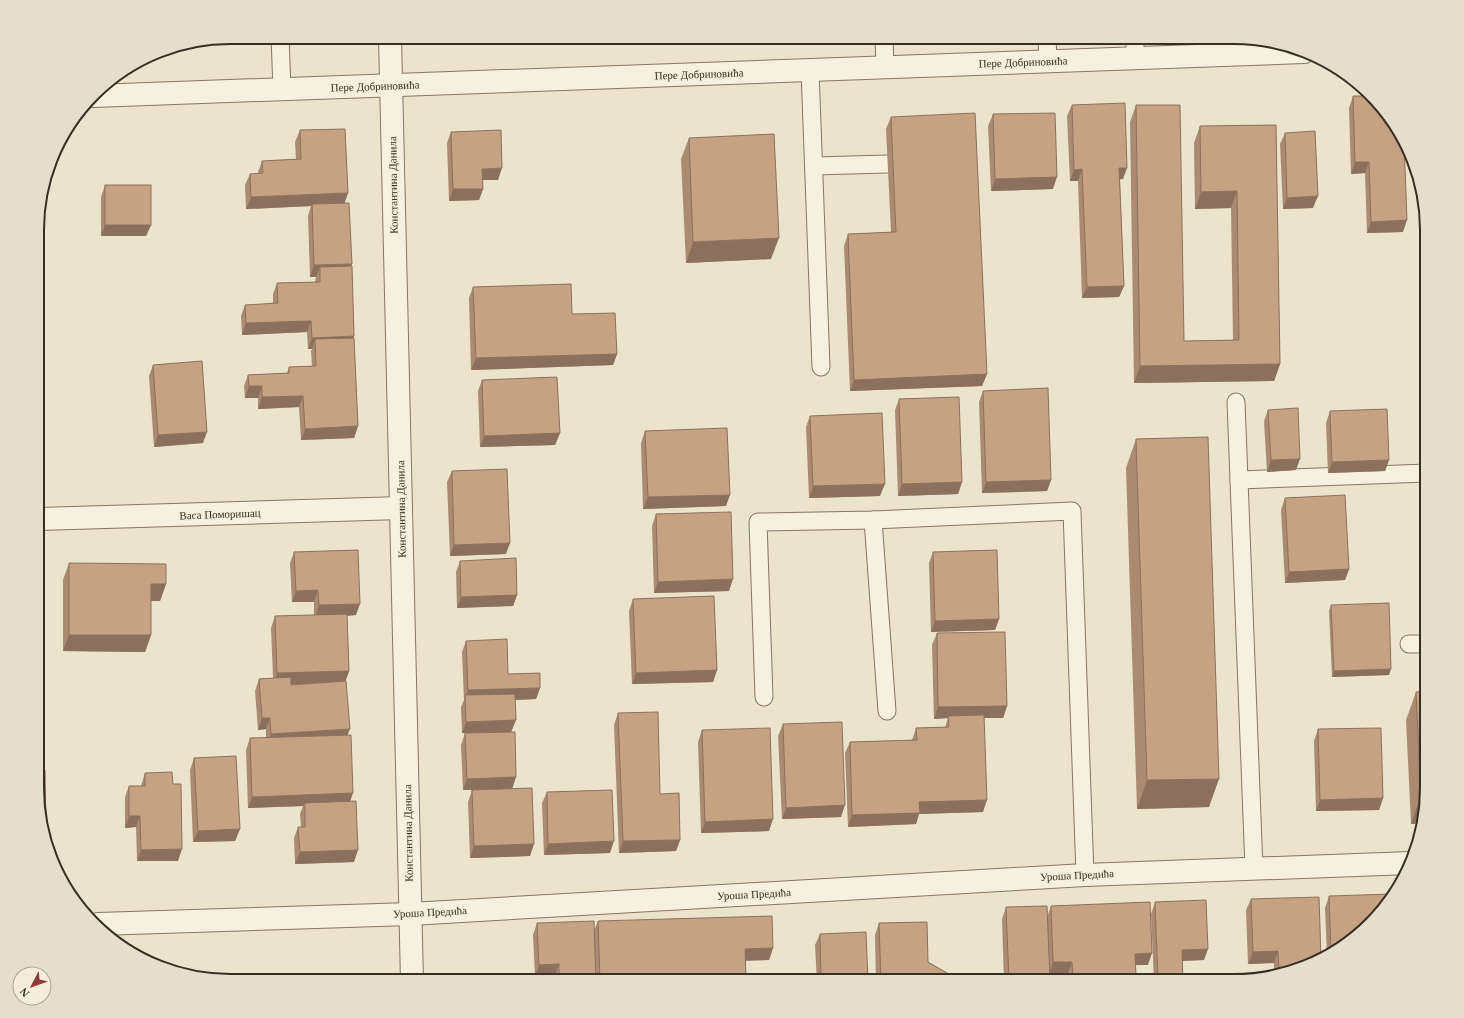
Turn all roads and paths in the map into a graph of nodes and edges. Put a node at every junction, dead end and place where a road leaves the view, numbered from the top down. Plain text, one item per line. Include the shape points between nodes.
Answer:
1 (280, 44) edge
2 (390, 44) edge
3 (884, 44) edge
4 (1047, 44) edge
5 (1135, 48) edge
6 (1287, 52) edge
7 (1048, 61) junction
8 (885, 67) junction
9 (810, 70) junction
10 (391, 85) junction
11 (282, 90) junction
12 (100, 96) edge
13 (887, 164) dead end
14 (814, 166) junction
15 (822, 367) dead end
16 (1236, 402) dead end
17 (1420, 473) edge
18 (1239, 480) junction
19 (401, 508) junction
20 (44, 519) edge
21 (873, 520) junction
22 (1409, 644) dead end
23 (1420, 644) edge
24 (764, 697) dead end
25 (887, 711) dead end
26 (1404, 863) edge
27 (1254, 869) junction
28 (1085, 875) junction
29 (410, 914) junction
30 (102, 924) edge
31 (412, 974) edge

1 - 11 lane
2 - 10 street, Константина Данила
3 - 8 lane
4 - 7 lane
5 - 6 street, Пере Добриновића
5 - 7 street, Пере Добриновића
7 - 8 street, Пере Добриновића
8 - 9 street, Пере Добриновића
9 - 10 street, Пере Добриновића
9 - 14 lane
10 - 11 street, Пере Добриновића
10 - 19 street, Константина Данила
11 - 12 street, Пере Добриновића
13 - 14 lane
14 - 15 lane
16 - 18 lane
17 - 18 lane
18 - 27 lane
19 - 20 street, Васа Поморишац
19 - 29 street, Константина Данила
21 - 24 lane via 758,522
21 - 25 lane
21 - 28 lane via 1072,511
22 - 23 lane
26 - 27 street, Уроша Предића
27 - 28 street, Уроша Предића
28 - 29 street, Уроша Предића
29 - 30 street, Уроша Предића
29 - 31 street, Константина Данила

